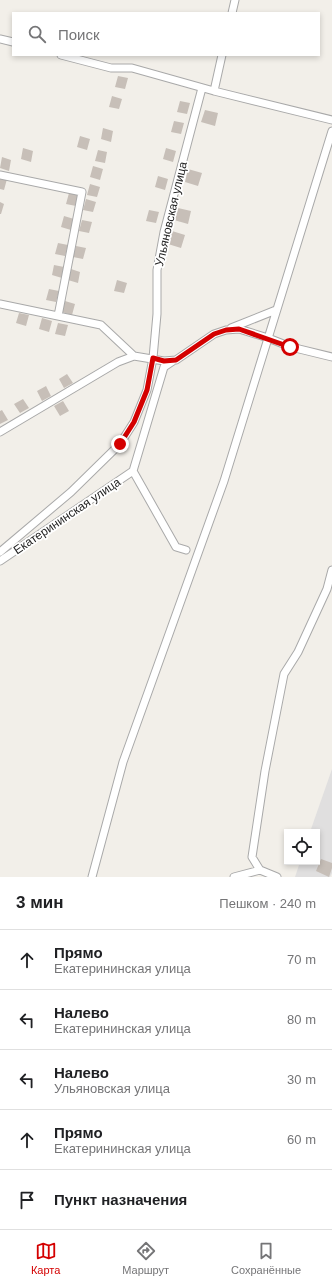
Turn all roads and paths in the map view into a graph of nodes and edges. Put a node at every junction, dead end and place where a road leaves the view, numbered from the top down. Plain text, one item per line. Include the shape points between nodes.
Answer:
1 (235, 0) edge
2 (232, 12) edge
3 (0, 39) edge
4 (12, 42) edge
5 (65, 56) edge
6 (222, 56) edge
7 (202, 88) junction
8 (214, 91) junction
9 (332, 120) edge
10 (332, 131) edge
11 (0, 175) edge
12 (0, 304) edge
13 (276, 310) junction
14 (58, 316) junction
15 (214, 334) junction
16 (268, 338) junction
17 (134, 356) junction
18 (332, 357) edge
19 (153, 358) junction
20 (147, 390) joint
21 (0, 432) edge
22 (133, 471) junction
23 (186, 550) dead end
24 (0, 552) edge
25 (0, 561) edge
26 (332, 570) edge
27 (260, 870) junction
28 (92, 877) edge
29 (234, 877) edge
30 (277, 877) edge

1 - 2 street
3 - 4 street
5 - 7 street via 111,68 132,68
6 - 8 street
7 - 8 street
7 - 19 street, Ульяновская улица via 164,232 157,270
8 - 9 street
10 - 13 street
11 - 14 street via 82,192
12 - 14 street
13 - 15 street
13 - 16 street
14 - 17 street via 101,325
15 - 16 street via 239,329
15 - 19 street via 176,360 164,361
15 - 22 street via 164,367
16 - 18 street via 290,347
16 - 28 street via 224,481 123,762
17 - 19 street
17 - 21 street via 118,362
19 - 20 street, Ульяновская улица
20 - 24 street, Екатерининская улица via 134,422 120,444 71,492
22 - 23 street via 176,547
22 - 25 street, Екатерининская улица
26 - 27 street via 327,589 298,652 284,674 265,771 252,857
27 - 29 street
27 - 30 street

